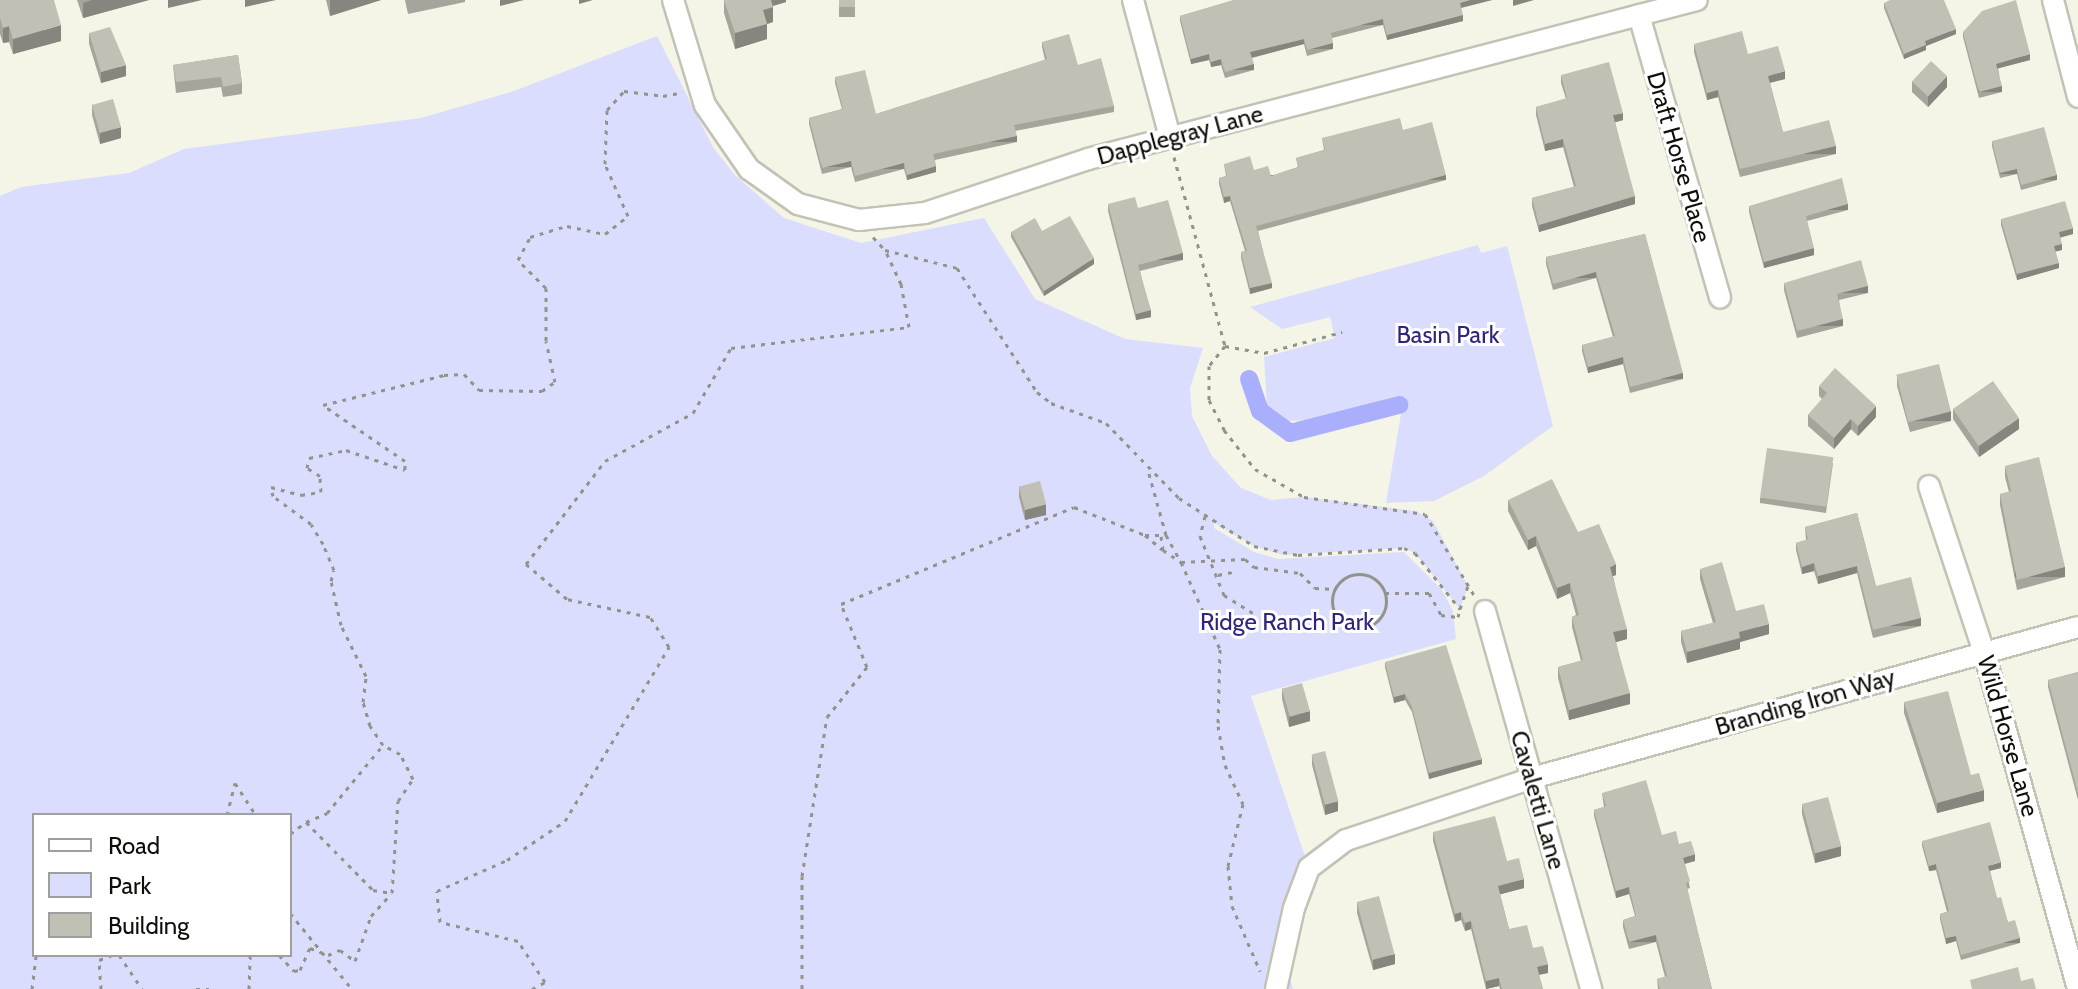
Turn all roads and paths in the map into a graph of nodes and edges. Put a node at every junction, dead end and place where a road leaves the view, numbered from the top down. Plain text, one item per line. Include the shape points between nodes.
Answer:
1 (673, 0) edge
2 (1133, 0) edge
3 (1697, 0) edge
4 (2053, 0) edge
5 (1639, 15) junction
6 (702, 97) junction
7 (2078, 97) edge
8 (1170, 137) junction
9 (859, 220) junction
10 (885, 250) junction
11 (1720, 298) dead end
12 (1342, 332) dead end
13 (1225, 346) junction
14 (1148, 470) junction
15 (1929, 486) dead end
16 (1205, 516) junction
17 (1145, 535) junction
18 (1164, 535) junction
19 (1163, 550) junction
20 (1181, 562) junction
21 (1214, 562) junction
22 (1237, 571) dead end
23 (1218, 575) junction
24 (1468, 586) junction
25 (1335, 589) junction
26 (1384, 593) junction
27 (1460, 609) junction
28 (1485, 611) joint
29 (1255, 614) dead end
30 (2078, 627) edge
31 (1984, 652) junction
32 (383, 745) junction
33 (1532, 778) junction
34 (228, 813) edge
35 (255, 813) edge
36 (306, 822) junction
37 (292, 832) edge
38 (392, 893) junction
39 (292, 915) edge
40 (328, 955) junction
41 (36, 957) edge
42 (107, 957) edge
43 (120, 957) edge
44 (250, 957) edge
45 (281, 957) edge
46 (1261, 973) dead end
47 (32, 989) edge
48 (101, 989) edge
49 (142, 989) edge
50 (196, 989) edge
51 (209, 989) edge
52 (249, 989) edge
53 (352, 989) edge
54 (532, 989) edge
55 (802, 989) edge
56 (1276, 989) edge
57 (1591, 989) edge
58 (2078, 989) edge

1 - 6 street, Dapplegray Lane
2 - 8 street
3 - 5 street, Dapplegray Lane
4 - 7 street
5 - 8 street, Dapplegray Lane
5 - 11 street, Draft Horse Place
6 - 9 street, Dapplegray Lane via 749,169 798,204
6 - 32 path via 624,91 607,110 603,134 605,164 628,216 605,234 567,226 530,237 518,260 546,288 546,341 555,382 542,391 479,390 464,374 444,375 323,405 405,461 405,470 346,450 309,458 307,468 320,476 321,492 301,495 271,487 273,496 311,524 323,544 334,570 331,581 341,625 366,676 363,702 370,726
8 - 9 street, Dapplegray Lane via 925,213
8 - 13 path
9 - 10 path
10 - 14 path via 942,261 967,276 1037,392 1051,403 1106,423
10 - 54 path via 901,284 909,327 731,348 693,413 605,461 526,564 567,599 650,617 669,647 565,821 507,860 437,891 440,922 518,941 545,982
12 - 13 path via 1264,353
13 - 24 path via 1209,366 1209,400 1224,430 1255,469 1304,497 1425,514
14 - 16 path
14 - 18 path
15 - 31 street, Wild Horse Lane
16 - 21 path via 1200,536
16 - 27 path via 1254,546 1283,555 1404,548 1415,553
17 - 18 path
17 - 19 path
17 - 55 path via 1074,507 841,604 867,667 827,717 802,876
18 - 19 path
18 - 20 path
19 - 20 path
20 - 21 path
20 - 46 path via 1220,649 1218,726 1225,765 1243,804 1228,866 1232,906
21 - 23 path
21 - 25 path via 1245,559 1254,567 1300,573 1315,588
22 - 23 path
23 - 29 path via 1233,604
24 - 27 path
24 - 28 path
25 - 26 path via 1344,579 1362,574
25 - 26 path via 1335,614 1356,628 1381,616
26 - 27 path via 1429,593 1441,615 1458,617
28 - 33 street, Cavaletti Lane
30 - 31 street, Branding Iron Way
31 - 33 street, Branding Iron Way
31 - 58 street, Wild Horse Lane
32 - 36 path via 327,813
32 - 38 path via 400,754 413,779 398,801
33 - 56 street, Branding Iron Way via 1346,840 1309,868
33 - 57 street, Cavaletti Lane
34 - 35 path via 235,783
36 - 37 path
36 - 38 path via 373,890
38 - 40 path via 371,916 355,961 340,950
39 - 40 path
40 - 45 path via 310,948 300,970 294,971
40 - 53 path
41 - 47 path
42 - 48 path via 99,960
43 - 49 path
44 - 52 path
50 - 51 path

